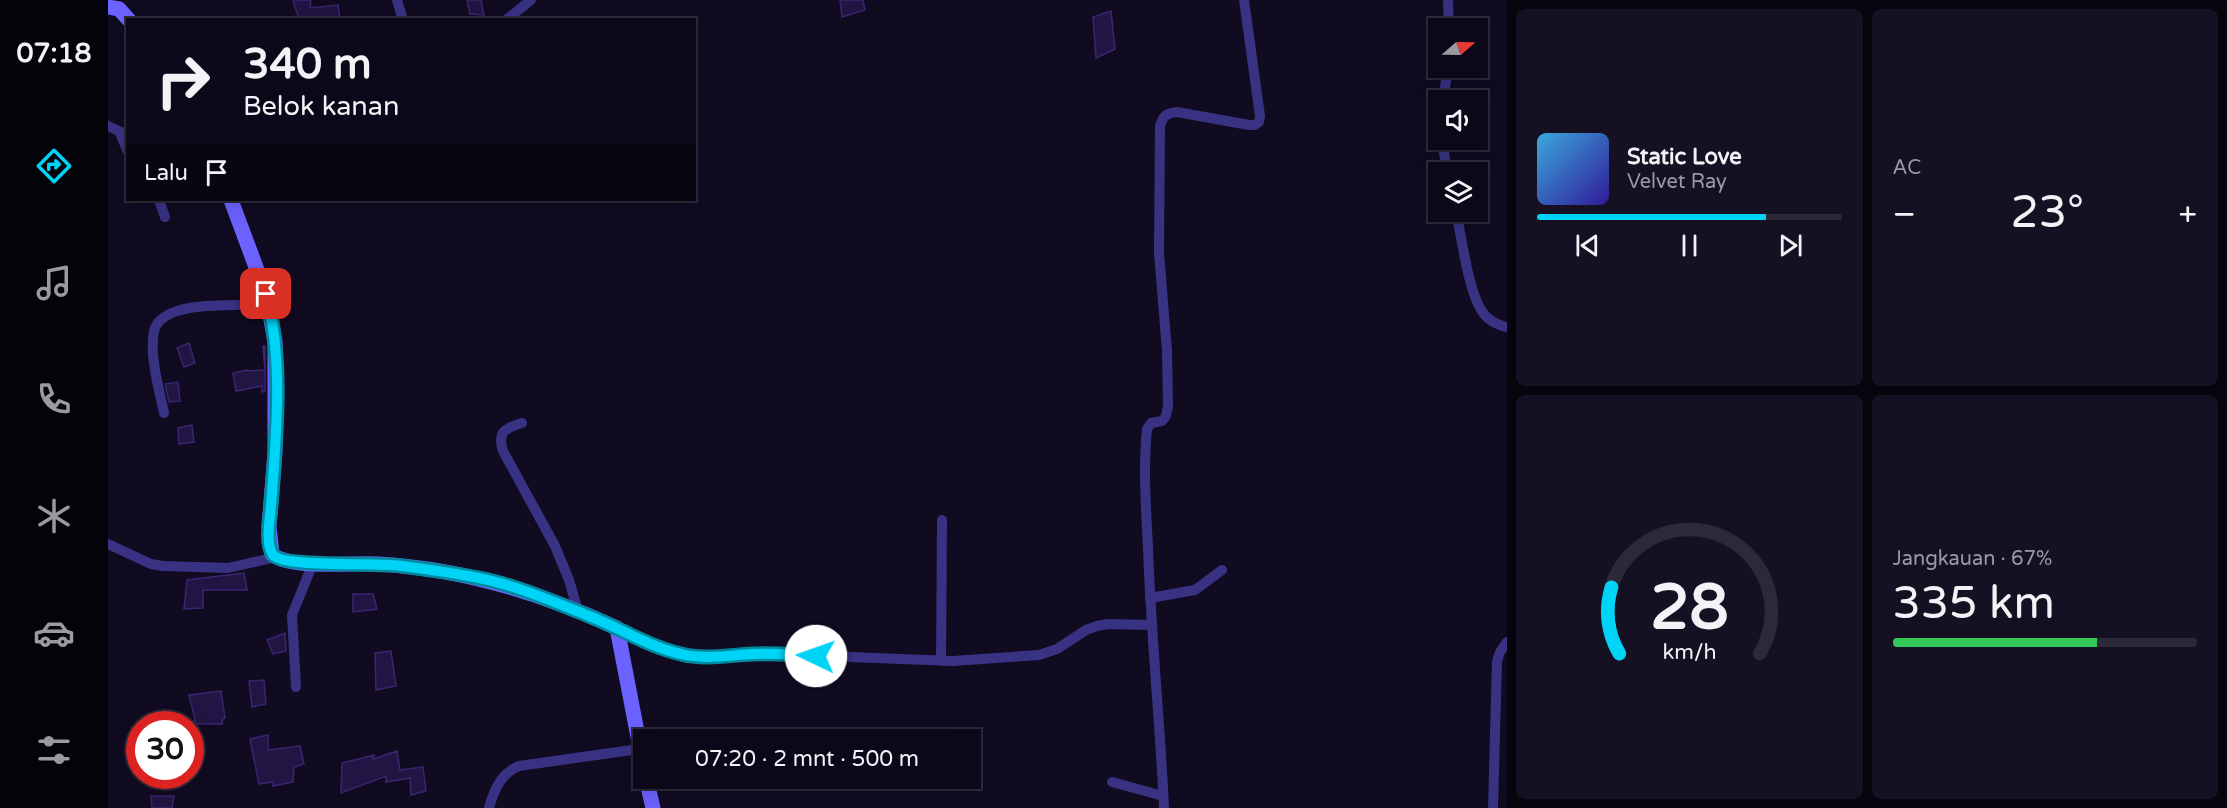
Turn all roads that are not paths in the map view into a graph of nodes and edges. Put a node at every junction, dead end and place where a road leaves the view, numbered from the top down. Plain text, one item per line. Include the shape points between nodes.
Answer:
1 (397, 0) edge
2 (531, 0) edge
3 (1244, 0) edge
4 (1448, 0) edge
5 (108, 8) edge
6 (128, 18) edge
7 (402, 18) edge
8 (508, 18) edge
9 (1449, 18) edge
10 (108, 126) edge
11 (124, 134) edge
12 (159, 201) edge
13 (231, 201) edge
14 (165, 217) dead end
15 (1458, 222) edge
16 (269, 305) junction
17 (1507, 327) edge
18 (164, 413) dead end
19 (522, 423) dead end
20 (942, 520) dead end
21 (108, 544) edge
22 (276, 557) junction
23 (313, 563) junction
24 (1222, 570) dead end
25 (1150, 598) junction
26 (578, 612) junction
27 (1151, 626) junction
28 (616, 628) junction
29 (1507, 642) edge
30 (941, 661) junction
31 (296, 687) dead end
32 (635, 729) edge
33 (633, 750) edge
34 (1112, 782) dead end
35 (649, 789) edge
36 (1163, 796) junction
37 (489, 808) edge
38 (653, 808) edge
39 (1164, 808) edge
40 (1493, 808) edge

1 - 7 street
2 - 8 street
3 - 25 street via 1259,122 1249,125 1177,112 1168,113 1160,126 1159,253 1168,406 1162,421 1151,423 1147,429 1146,439
4 - 9 street
5 - 6 street via 118,9
10 - 11 street
12 - 14 street
13 - 16 street
15 - 17 street via 1470,280 1482,311 1497,325
16 - 18 street via 193,307 165,315 154,329 153,349
16 - 22 street via 275,341 276,406 269,539
19 - 26 street via 501,433 503,451 555,546
20 - 30 street
21 - 22 street via 164,566 228,567
22 - 23 street
23 - 26 street via 397,565 469,576
23 - 31 street via 292,615
24 - 25 street via 1195,590
25 - 27 street
26 - 28 street
27 - 30 street via 1098,626 1039,655
27 - 36 street
28 - 30 street via 664,650 699,657 773,654
28 - 32 street
29 - 40 street via 1497,661
33 - 37 street via 511,769 501,779
34 - 36 street
35 - 38 street
36 - 39 street

